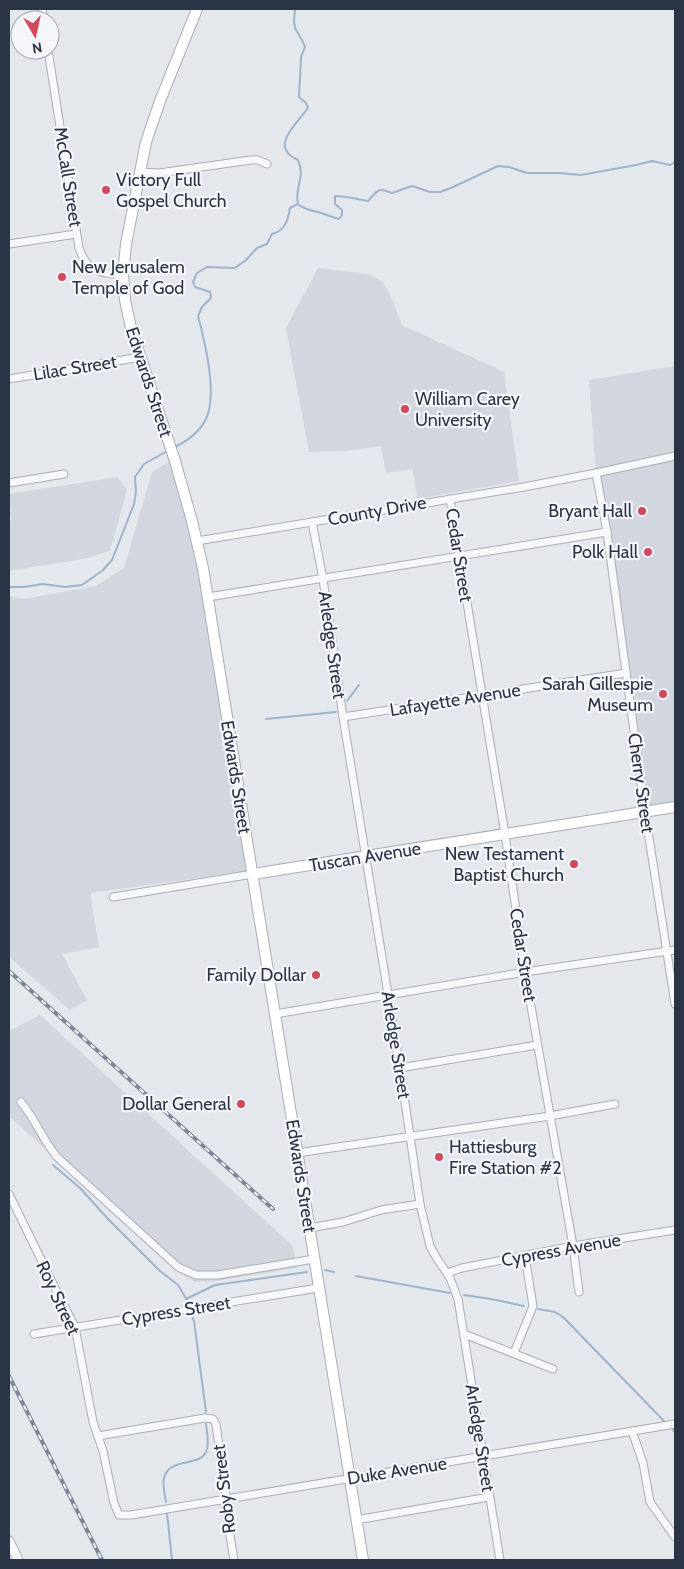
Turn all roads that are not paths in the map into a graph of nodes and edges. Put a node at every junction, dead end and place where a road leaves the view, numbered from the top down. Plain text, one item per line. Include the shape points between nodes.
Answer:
1 (197, 9) edge
2 (50, 60) edge
3 (267, 164) dead end
4 (139, 172) junction
5 (76, 234) junction
6 (9, 244) edge
7 (123, 275) junction
8 (140, 357) junction
9 (9, 379) edge
10 (675, 456) edge
11 (64, 474) dead end
12 (596, 474) junction
13 (9, 483) edge
14 (450, 499) junction
15 (312, 522) junction
16 (607, 532) junction
17 (197, 541) junction
18 (459, 557) junction
19 (323, 579) junction
20 (208, 597) junction
21 (626, 673) junction
22 (482, 696) junction
23 (343, 717) junction
24 (675, 807) edge
25 (645, 812) junction
26 (505, 834) junction
27 (366, 856) junction
28 (252, 874) junction
29 (113, 897) dead end
30 (675, 950) edge
31 (667, 951) junction
32 (525, 972) junction
33 (389, 995) junction
34 (675, 1004) edge
35 (275, 1014) junction
36 (537, 1045) junction
37 (400, 1068) junction
38 (21, 1102) dead end
39 (615, 1104) dead end
40 (550, 1116) junction
41 (410, 1136) junction
42 (297, 1153) junction
43 (9, 1194) edge
44 (420, 1204) junction
45 (309, 1228) junction
46 (675, 1230) edge
47 (573, 1246) junction
48 (525, 1256) junction
49 (314, 1259) junction
50 (447, 1273) junction
51 (318, 1288) junction
52 (579, 1292) dead end
53 (75, 1327) junction
54 (34, 1334) dead end
55 (464, 1334) junction
56 (514, 1353) junction
57 (552, 1369) dead end
58 (675, 1424) edge
59 (632, 1431) junction
60 (98, 1436) junction
61 (483, 1457) junction
62 (349, 1479) junction
63 (489, 1497) junction
64 (225, 1500) junction
65 (119, 1515) joint
66 (356, 1520) junction
67 (675, 1537) edge
68 (9, 1541) edge
69 (18, 1560) edge
70 (234, 1560) edge
71 (363, 1560) edge
72 (500, 1560) edge

1 - 4 main road, Edwards Street via 152,122
2 - 5 street, McCall Street
3 - 4 street via 251,160 159,173
4 - 7 main road, Edwards Street
5 - 6 street
5 - 7 street, McCall Street via 88,266 100,272
7 - 8 main road, Edwards Street via 129,318
8 - 9 street, Lilac Street
8 - 17 main road, Edwards Street via 175,461
10 - 12 street, County Drive
11 - 13 street
12 - 14 street, County Drive
12 - 16 street, Cherry Street
14 - 15 street, County Drive
14 - 18 street, Cedar Street
15 - 17 street, County Drive
15 - 19 street, Arledge Street
16 - 18 street
16 - 21 street, Cherry Street
17 - 20 main road, Edwards Street
18 - 19 street
18 - 22 street, Cedar Street
19 - 20 street
19 - 23 street, Arledge Street
20 - 28 main road, Edwards Street
21 - 22 street, Lafayette Avenue
21 - 25 street, Cherry Street
22 - 23 street, Lafayette Avenue
22 - 26 street, Cedar Street
23 - 27 street, Arledge Street
24 - 25 main road, Tuscan Avenue
25 - 26 main road, Tuscan Avenue
25 - 31 street, Cherry Street
26 - 27 main road, Tuscan Avenue
26 - 32 street, Cedar Street
27 - 28 main road, Tuscan Avenue
27 - 33 street, Arledge Street
28 - 29 street, Tuscan Avenue
28 - 35 main road, Edwards Street
30 - 31 street
31 - 32 street
31 - 34 street, Cherry Street
32 - 33 street
32 - 36 street, Cedar Street
33 - 35 street
33 - 37 street, Arledge Street
35 - 42 main road, Edwards Street
36 - 37 street
36 - 40 street, Cedar Street
37 - 41 street, Arledge Street
38 - 49 street via 58,1156 178,1267 196,1275 218,1275
39 - 40 street
40 - 41 street
40 - 47 street, Cedar Street
41 - 42 street
41 - 44 street, Arledge Street
42 - 45 main road, Edwards Street
43 - 53 street, Roy Street
44 - 45 street
44 - 50 street, Arledge Street via 430,1246
45 - 49 main road, Edwards Street
46 - 47 street, Cypress Avenue
47 - 48 street, Cypress Avenue
47 - 52 street, Cedar Street
48 - 50 street, Cypress Avenue
48 - 56 street via 533,1306
49 - 51 main road, Edwards Street
50 - 55 street, Arledge Street via 456,1293
51 - 53 street, Cypress Street
51 - 62 main road, Edwards Street
53 - 54 street, Cypress Street
53 - 60 street, Roy Street
55 - 56 street
55 - 61 street, Arledge Street
56 - 57 street
58 - 59 street, Duke Avenue
59 - 61 street, Duke Avenue
59 - 67 street via 643,1463 650,1502
60 - 64 street, Roby Street via 213,1419
60 - 65 street, Roy Street
61 - 62 street, Duke Avenue
61 - 63 street, Arledge Street
62 - 64 street, Duke Avenue
62 - 66 main road, Edwards Street
63 - 66 street
63 - 72 street, Arledge Street
64 - 65 street, Duke Avenue
64 - 70 street, Roby Street
66 - 71 main road, Edwards Street
68 - 69 street

